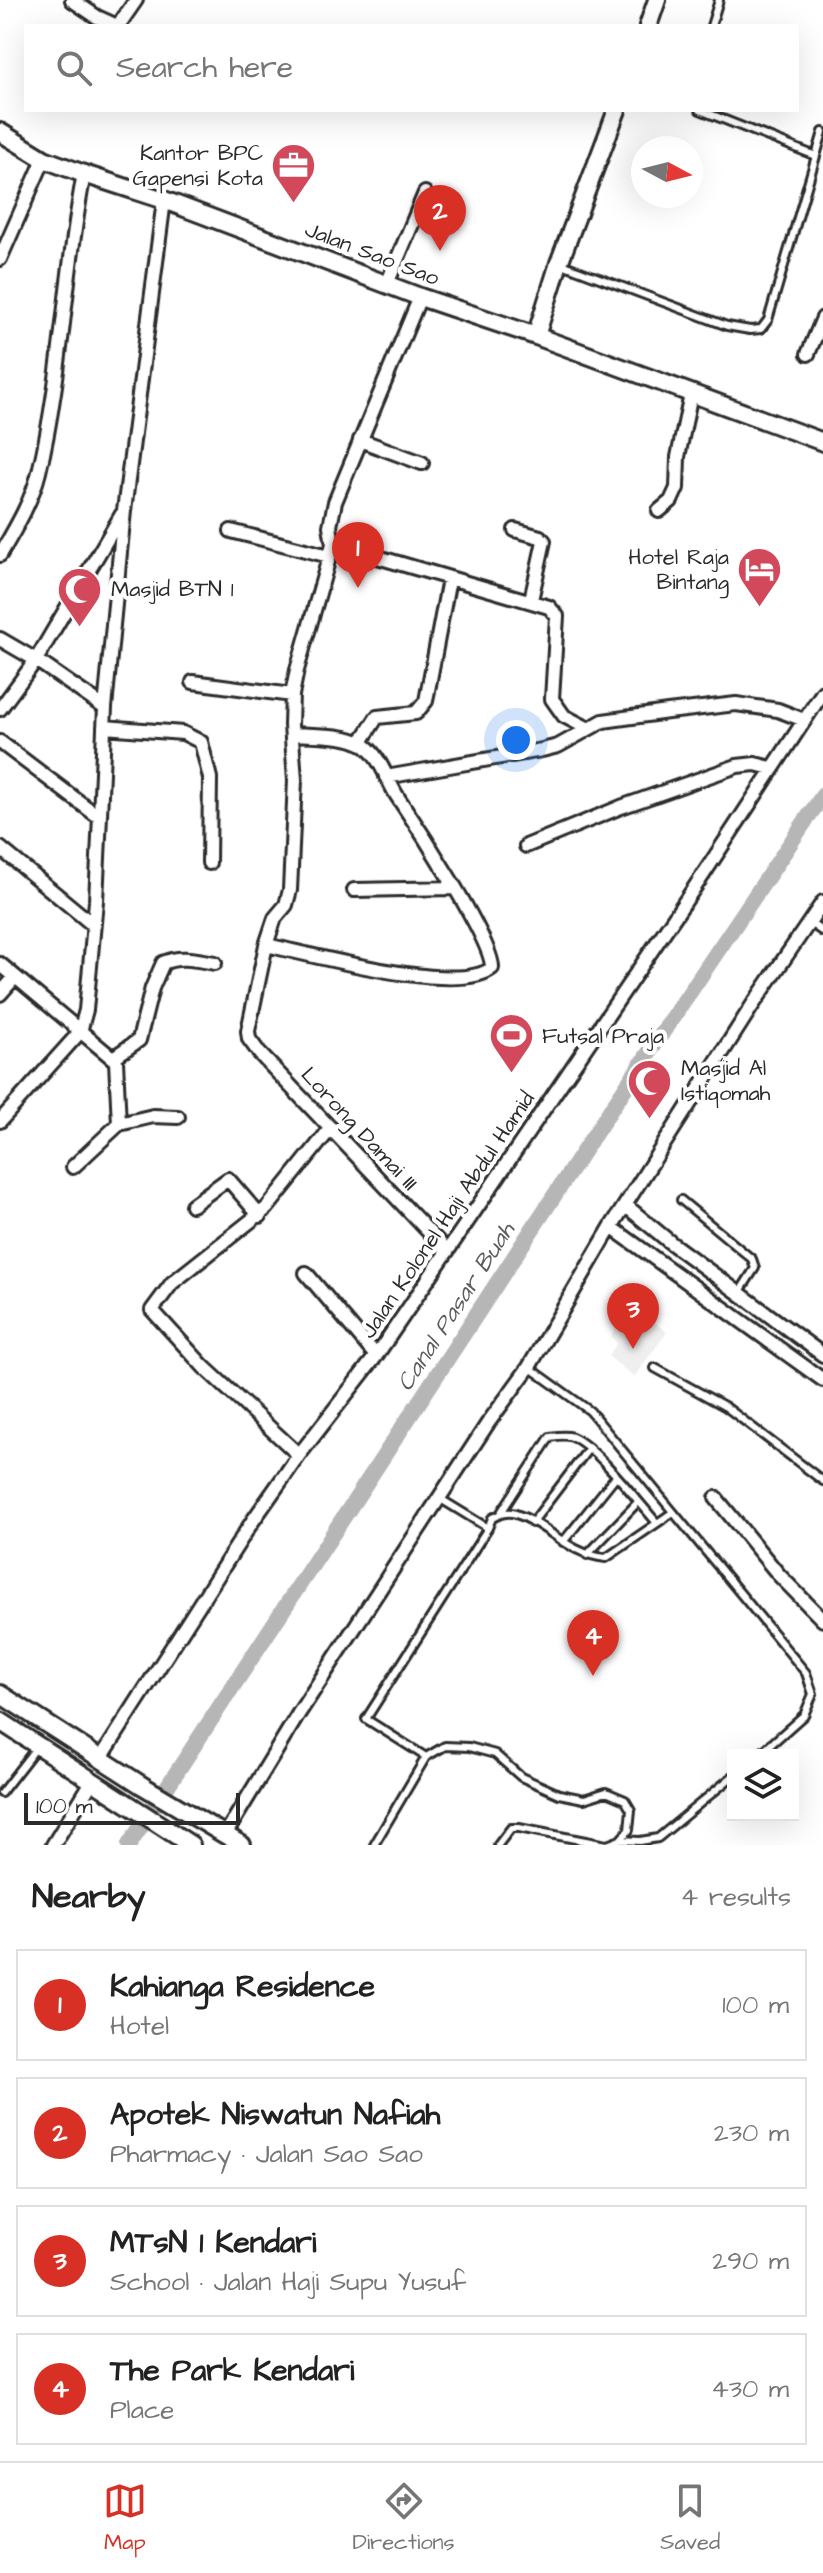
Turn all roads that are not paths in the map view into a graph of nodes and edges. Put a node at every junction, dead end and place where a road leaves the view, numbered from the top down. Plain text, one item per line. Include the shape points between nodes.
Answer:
1 (72, 0) edge
2 (136, 0) edge
3 (657, 0) edge
4 (719, 0) edge
5 (113, 24) edge
6 (119, 24) edge
7 (649, 24) edge
8 (712, 24) edge
9 (616, 112) edge
10 (705, 112) edge
11 (0, 132) edge
12 (823, 132) edge
13 (816, 156) junction
14 (44, 159) junction
15 (84, 174) junction
16 (425, 193) dead end
17 (164, 200) junction
18 (0, 259) edge
19 (559, 263) junction
20 (387, 284) junction
21 (420, 297) junction
22 (823, 318) edge
23 (536, 336) junction
24 (808, 354) dead end
25 (691, 394) junction
26 (360, 440) junction
27 (823, 442) edge
28 (422, 463) dead end
29 (124, 511) junction
30 (659, 511) dead end
31 (515, 530) dead end
32 (231, 531) dead end
33 (331, 550) junction
34 (0, 555) edge
35 (449, 579) junction
36 (531, 600) junction
37 (0, 639) edge
38 (36, 660) junction
39 (193, 682) dead end
40 (823, 692) edge
41 (292, 695) junction
42 (105, 708) junction
43 (0, 709) edge
44 (804, 720) junction
45 (104, 727) junction
46 (587, 728) junction
47 (292, 734) junction
48 (0, 742) edge
49 (361, 742) junction
50 (771, 768) junction
51 (386, 777) junction
52 (99, 817) junction
53 (526, 846) dead end
54 (0, 848) edge
55 (209, 863) dead end
56 (454, 888) junction
57 (354, 890) dead end
58 (823, 902) edge
59 (810, 923) junction
60 (92, 924) junction
61 (823, 932) edge
62 (266, 945) junction
63 (215, 963) dead end
64 (0, 964) edge
65 (15, 977) junction
66 (0, 994) edge
67 (80, 1032) junction
68 (113, 1058) junction
69 (178, 1117) dead end
70 (0, 1121) edge
71 (119, 1124) junction
72 (331, 1128) junction
73 (73, 1167) dead end
74 (681, 1200) dead end
75 (192, 1205) dead end
76 (625, 1205) junction
77 (260, 1216) junction
78 (611, 1227) junction
79 (447, 1251) junction
80 (306, 1273) dead end
81 (739, 1293) junction
82 (823, 1355) edge
83 (376, 1356) junction
84 (529, 1367) junction
85 (655, 1368) dead end
86 (823, 1380) edge
87 (589, 1448) junction
88 (299, 1455) junction
89 (616, 1476) junction
90 (823, 1481) edge
91 (439, 1498) junction
92 (716, 1498) dead end
93 (638, 1502) junction
94 (672, 1513) junction
95 (500, 1514) junction
96 (532, 1523) junction
97 (657, 1523) junction
98 (488, 1528) junction
99 (563, 1542) junction
100 (587, 1555) junction
101 (823, 1620) edge
102 (0, 1694) edge
103 (0, 1721) edge
104 (38, 1746) junction
105 (766, 1749) edge
106 (426, 1757) junction
107 (101, 1758) junction
108 (93, 1780) junction
109 (727, 1781) edge
110 (1, 1793) edge
111 (225, 1835) junction
112 (620, 1840) junction
113 (53, 1845) edge
114 (191, 1845) edge
115 (242, 1845) edge
116 (374, 1845) edge
117 (498, 1845) edge
118 (606, 1845) edge

1 - 5 street
2 - 6 street
3 - 7 street
4 - 8 lane
9 - 19 street
10 - 13 lane
11 - 14 street, Jalan Sao Sao
12 - 13 lane
13 - 19 lane via 761,329 727,326
14 - 15 street, Jalan Sao Sao
14 - 18 street
15 - 17 street, Jalan Sao Sao
15 - 34 street via 39,473
16 - 20 street
17 - 20 street, Jalan Sao Sao
17 - 29 street
19 - 23 street
20 - 21 street, Jalan Sao Sao
21 - 23 street, Jalan Sao Sao
21 - 26 street
22 - 24 street
23 - 25 street, Jalan Sao Sao
25 - 27 street, Jalan Sao Sao
25 - 30 street via 677,488
26 - 28 street
26 - 33 street via 331,515
29 - 38 street
29 - 42 street
31 - 36 street via 543,539
32 - 33 street
33 - 35 street
33 - 41 street
35 - 36 street
35 - 49 street via 426,701 416,713 377,717
36 - 46 street via 557,616 555,707
37 - 38 street
38 - 42 street
38 - 43 street
39 - 41 street
40 - 44 street, Jalan Kolonel Haji Abdul Hamid
41 - 47 street
42 - 45 street
44 - 46 street via 736,704 626,716
44 - 50 street, Jalan Kolonel Haji Abdul Hamid
45 - 52 street
45 - 55 street via 183,733 201,742 210,778
46 - 51 street via 542,750
47 - 49 street
47 - 62 street via 290,890
48 - 52 street
49 - 51 street
50 - 53 street via 737,766
50 - 79 street, Jalan Kolonel Haji Abdul Hamid
51 - 56 street
52 - 60 street
54 - 60 street
56 - 57 street
56 - 62 street via 492,958 486,972 454,978 371,968
58 - 59 street
59 - 61 lane
59 - 76 street
60 - 67 street
62 - 72 street, Lorong Damai III via 249,1039
63 - 68 street via 185,958 163,963 139,1040
64 - 65 street
65 - 66 street
65 - 67 street
67 - 68 street
67 - 70 street
68 - 71 street
69 - 71 street
71 - 73 street
72 - 77 street
72 - 79 street, Lorong Damai III
74 - 81 lane via 752,1259 755,1268
75 - 77 street via 228,1179
76 - 78 street
76 - 81 street
77 - 88 street via 196,1262 152,1310 204,1367
78 - 84 street
78 - 86 street
79 - 83 street, Jalan Kolonel Haji Abdul Hamid
80 - 83 street
81 - 82 street
83 - 88 street, Jalan Kolonel Haji Abdul Hamid
84 - 91 street
84 - 94 lane via 590,1411
85 - 90 lane via 726,1407
87 - 89 lane
87 - 95 lane via 566,1435 550,1437
87 - 96 lane
88 - 107 street, Jalan Kolonel Haji Abdul Hamid
89 - 93 lane
89 - 99 lane
91 - 98 lane
91 - 111 street
92 - 101 street
93 - 97 lane
93 - 100 lane
94 - 97 lane
94 - 105 lane via 813,1688 804,1715
95 - 96 lane via 517,1514
95 - 98 lane
96 - 99 lane
97 - 100 lane via 612,1556
98 - 106 lane via 366,1719
99 - 100 lane
102 - 107 street
103 - 104 street
104 - 108 street
104 - 110 lane
106 - 112 lane via 445,1746 469,1747 495,1754 521,1777 559,1794 584,1799 606,1792 625,1800 631,1810 629,1830
106 - 116 lane
107 - 111 street
108 - 113 street
108 - 114 street
109 - 112 lane via 658,1838
111 - 115 street
112 - 118 lane
117 - 118 lane via 511,1828 519,1828

